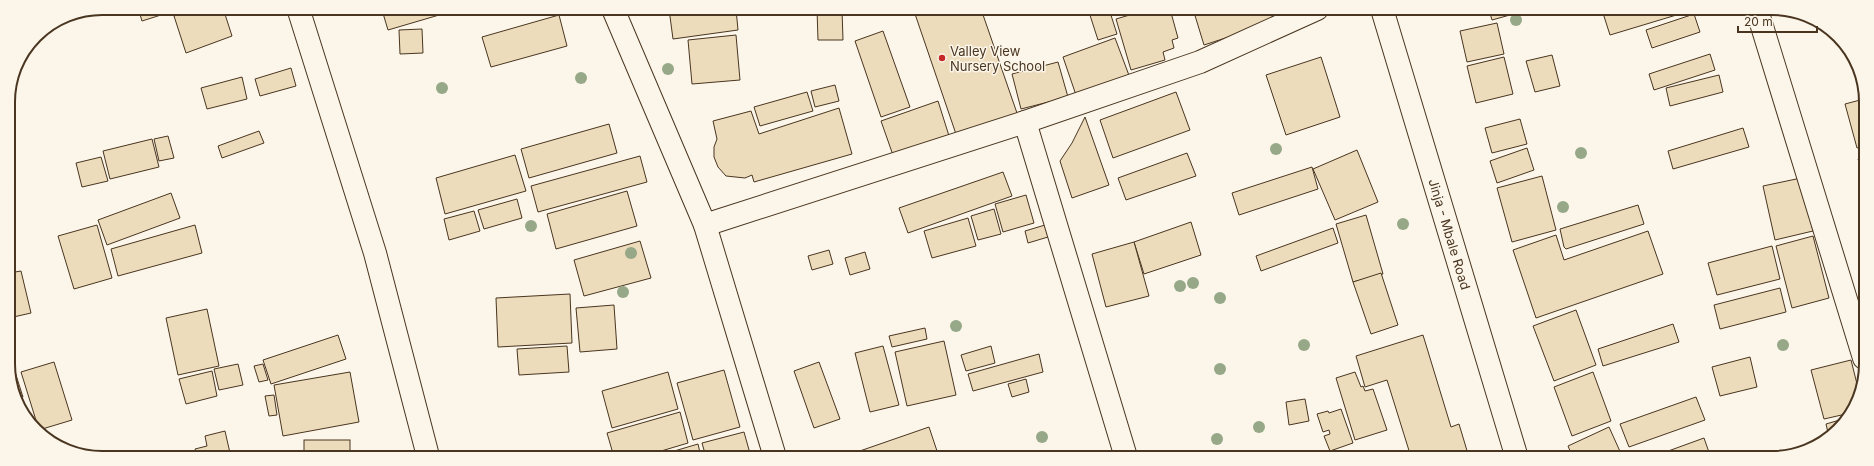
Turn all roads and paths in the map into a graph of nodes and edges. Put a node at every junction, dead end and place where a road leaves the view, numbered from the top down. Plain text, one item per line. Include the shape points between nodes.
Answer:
1 (300, 15) edge
2 (616, 15) edge
3 (1304, 15) edge
4 (1384, 15) edge
5 (1759, 15) edge
6 (1025, 122) junction
7 (705, 225) junction
8 (1859, 342) edge
9 (427, 451) edge
10 (773, 451) edge
11 (1124, 451) edge
12 (1515, 451) edge

1 - 9 street via 375,253
2 - 7 street
3 - 6 street via 1200,62
4 - 12 street, Jinja - Mbale Road
5 - 8 street
6 - 7 street
6 - 11 street
7 - 10 street

